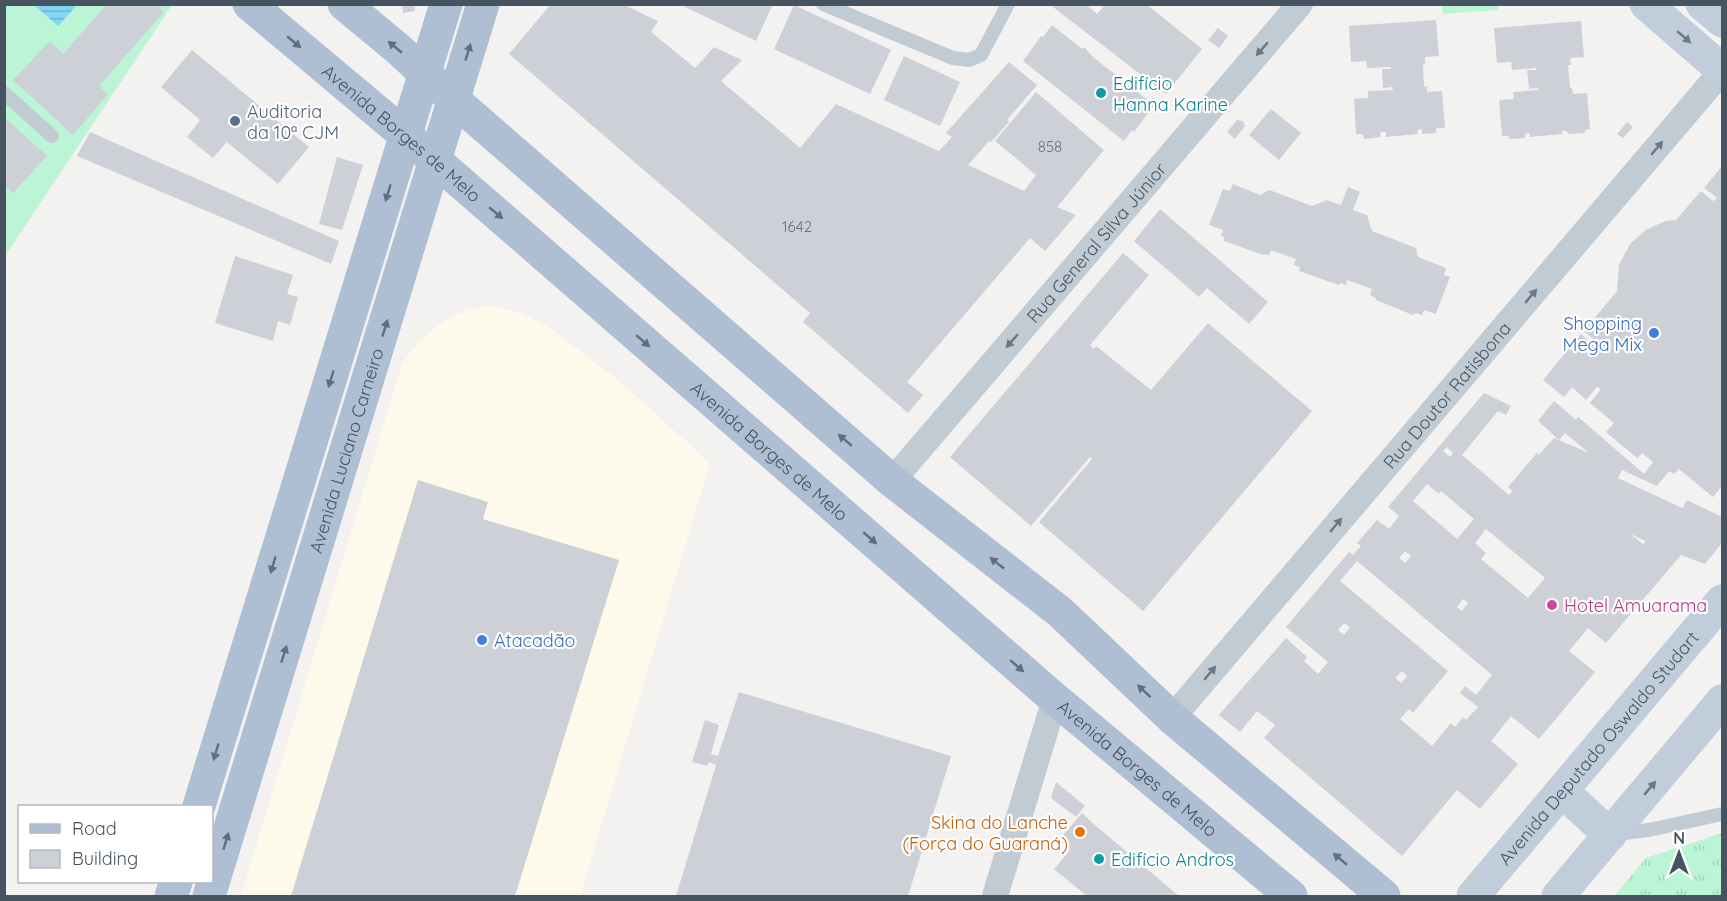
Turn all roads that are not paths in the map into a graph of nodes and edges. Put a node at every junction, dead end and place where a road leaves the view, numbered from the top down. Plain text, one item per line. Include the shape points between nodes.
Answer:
1 (249, 4) edge
2 (344, 4) edge
3 (446, 4) edge
4 (483, 4) edge
5 (822, 4) edge
6 (1008, 4) edge
7 (1300, 4) edge
8 (1646, 4) edge
9 (1702, 4) edge
10 (1722, 21) edge
11 (1722, 71) edge
12 (425, 73) junction
13 (4, 93) edge
14 (454, 100) junction
15 (52, 136) dead end
16 (406, 137) junction
17 (436, 161) junction
18 (892, 481) junction
19 (1722, 601) edge
20 (1054, 699) junction
21 (1722, 702) edge
22 (1172, 718) junction
23 (1562, 791) junction
24 (200, 805) edge
25 (1722, 814) edge
26 (1610, 835) junction
27 (209, 897) edge
28 (995, 897) edge
29 (1291, 897) edge
30 (1384, 897) edge
31 (1473, 897) edge
32 (1558, 897) edge

1 -> 16 main road, Avenida Borges de Melo
12 -> 2 main road
3 - 12 main road, Avenida Luciano Carneiro
14 -> 4 main road, Avenida Luciano Carneiro
5 - 6 lane via 953,58 969,60 981,55
7 -> 18 street, Rua General Silva Júnior
8 -> 11 street
9 - 10 street
22 -> 11 street, Rua Doutor Ratisbona
12 - 14 main road
12 - 16 main road, Avenida Luciano Carneiro
13 - 15 lane
14 - 17 main road, Avenida Luciano Carneiro
18 -> 14 main road
16 - 17 main road, Avenida Borges de Melo
16 -> 24 main road, Avenida Luciano Carneiro
17 -> 20 main road, Avenida Borges de Melo
27 -> 17 main road, Avenida Luciano Carneiro
22 -> 18 main road via 1060,612
19 - 23 street, Avenida Deputado Oswaldo Studart
20 - 28 street
20 - 29 main road, Avenida Borges de Melo
26 -> 21 street
30 -> 22 main road
23 - 26 street
23 - 31 street, Avenida Deputado Oswaldo Studart
25 - 26 lane
26 - 32 street

